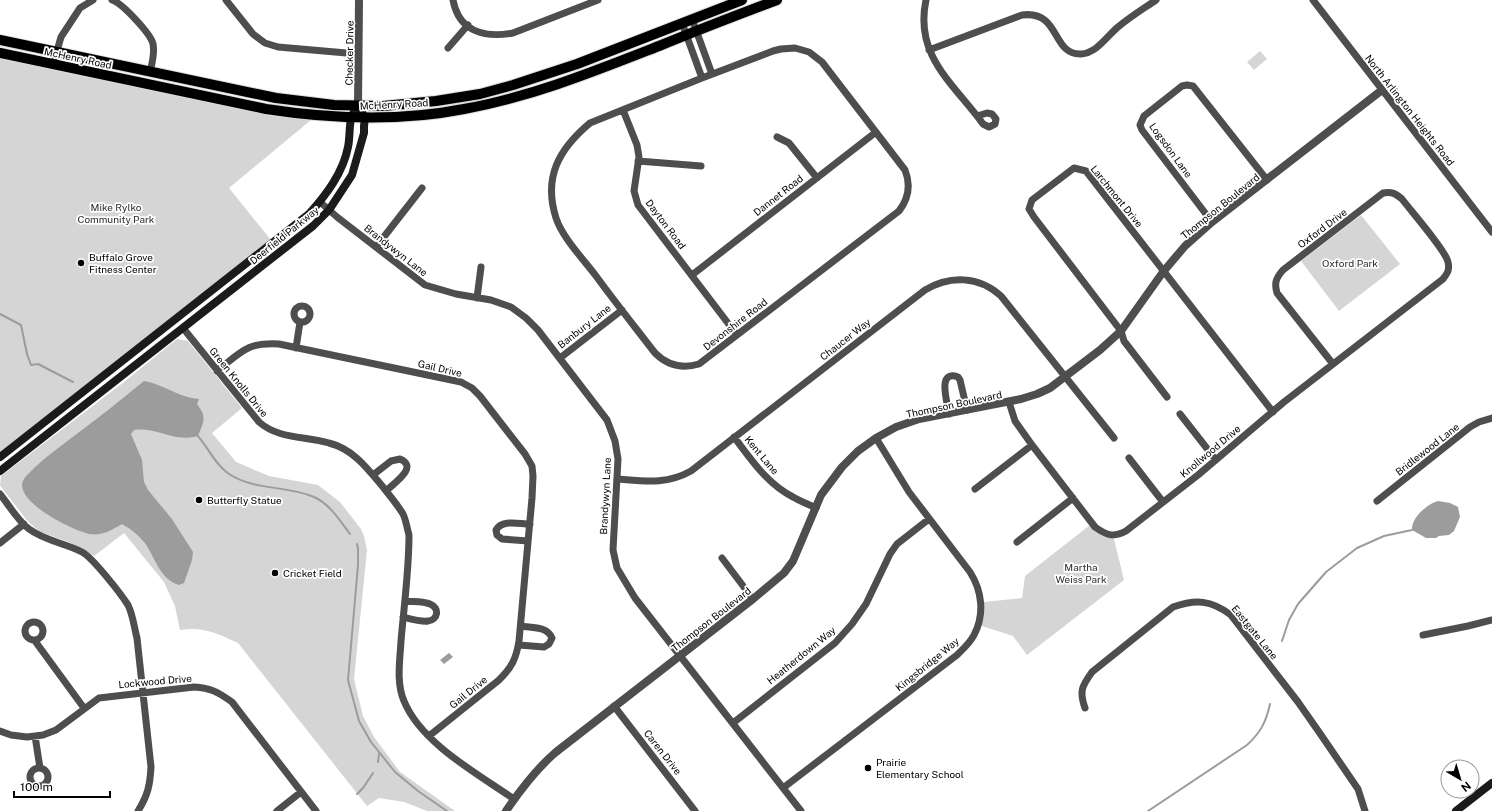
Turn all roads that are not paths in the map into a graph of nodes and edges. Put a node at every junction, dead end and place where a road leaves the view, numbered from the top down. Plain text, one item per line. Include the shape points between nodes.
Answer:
1 (93, 0) edge
2 (112, 0) edge
3 (359, 0) edge
4 (453, 0) edge
5 (598, 0) edge
6 (742, 0) edge
7 (777, 0) edge
8 (926, 0) edge
9 (1156, 0) edge
10 (1313, 0) edge
11 (227, 1) edge
12 (692, 19) junction
13 (682, 23) junction
14 (468, 25) junction
15 (696, 31) junction
16 (686, 34) junction
17 (0, 40) edge
18 (448, 48) dead end
19 (929, 50) junction
20 (57, 52) junction
21 (0, 53) edge
22 (358, 54) junction
23 (53, 65) junction
24 (150, 72) junction
25 (712, 74) junction
26 (702, 78) junction
27 (1382, 90) junction
28 (358, 105) junction
29 (622, 110) junction
30 (977, 116) dead end
31 (351, 118) junction
32 (365, 118) junction
33 (876, 132) junction
34 (778, 137) dead end
35 (638, 161) junction
36 (701, 166) dead end
37 (817, 178) junction
38 (1267, 180) junction
39 (422, 188) dead end
40 (320, 202) junction
41 (329, 210) junction
42 (1212, 222) junction
43 (1492, 232) edge
44 (376, 247) junction
45 (481, 267) dead end
46 (1449, 267) joint
47 (1163, 272) junction
48 (692, 275) junction
49 (477, 298) junction
50 (622, 310) junction
51 (300, 322) dead end
52 (182, 328) junction
53 (1121, 331) junction
54 (738, 335) junction
55 (296, 348) junction
56 (560, 358) junction
57 (1333, 364) junction
58 (217, 371) junction
59 (1066, 377) junction
60 (1166, 397) dead end
61 (1009, 402) junction
62 (967, 410) junction
63 (1273, 412) junction
64 (949, 414) junction
65 (1180, 414) dead end
66 (1492, 418) edge
67 (734, 437) junction
68 (876, 438) junction
69 (1114, 438) dead end
70 (1032, 445) junction
71 (0, 457) edge
72 (1129, 458) dead end
73 (1216, 460) junction
74 (0, 471) edge
75 (373, 475) junction
76 (617, 479) junction
77 (975, 489) dead end
78 (386, 491) junction
79 (0, 494) edge
80 (1072, 498) junction
81 (1377, 501) dead end
82 (1163, 502) junction
83 (816, 508) junction
84 (929, 519) junction
85 (24, 524) junction
86 (530, 524) junction
87 (528, 541) junction
88 (0, 542) edge
89 (1017, 542) dead end
90 (722, 558) dead end
91 (753, 599) junction
92 (405, 601) junction
93 (403, 618) junction
94 (1492, 620) edge
95 (521, 626) junction
96 (1423, 635) dead end
97 (35, 641) dead end
98 (519, 645) junction
99 (681, 655) junction
100 (142, 692) junction
101 (614, 706) junction
102 (84, 708) junction
103 (1084, 708) dead end
104 (733, 723) junction
105 (0, 731) edge
106 (35, 736) junction
107 (429, 736) junction
108 (40, 768) dead end
109 (1492, 783) edge
110 (783, 788) junction
111 (301, 792) junction
112 (514, 799) junction
113 (138, 811) edge
114 (277, 811) edge
115 (316, 811) edge
116 (506, 811) edge
117 (695, 811) edge
118 (801, 811) edge
119 (1365, 811) edge
120 (1456, 811) edge

1 - 20 street via 80,8 61,37
2 - 24 street via 122,5 151,37 154,45
3 - 22 street, Checker Drive
4 - 14 street via 458,16
5 - 14 street via 513,33 488,35 477,32
6 - 12 main road, McHenry Road
7 - 15 main road, McHenry Road
8 - 19 street via 924,23
9 - 19 street via 1086,53 1077,54 1067,50 1048,22 1030,14
10 - 27 street, North Arlington Heights Road
11 - 22 street via 253,34 265,43 278,47
12 - 13 main road, McHenry Road
12 - 15 street
13 - 16 street
13 - 28 main road, McHenry Road via 577,64 500,89 436,101 383,106
14 - 18 street
15 - 16 main road, McHenry Road
15 - 25 street
16 - 26 street
16 - 32 main road, McHenry Road via 553,86 509,99 463,110 405,117
17 - 20 main road, McHenry Road
19 - 30 street via 940,70
20 - 23 street
20 - 24 main road, McHenry Road
21 - 23 main road, McHenry Road
22 - 28 street, Checker Drive
23 - 31 main road, McHenry Road via 266,109
24 - 28 main road, McHenry Road via 276,98 334,105
25 - 26 street, Devonshire Road
25 - 33 street, Devonshire Road via 781,49 795,48 808,52 822,62
26 - 29 street, Devonshire Road
27 - 38 street, Thompson Boulevard
27 - 43 street, North Arlington Heights Road
28 - 31 main road, Deerfield Parkway
28 - 32 main road
29 - 35 street, Dayton Road via 637,145
29 - 50 street, Devonshire Road via 590,123 576,134 556,162 552,180 556,219 567,239
31 - 32 main road, McHenry Road
31 - 40 main road, Deerfield Parkway via 348,149 332,186
32 - 41 main road, Deerfield Parkway via 364,133 352,175
33 - 37 street, Dannet Road
33 - 54 street, Devonshire Road via 905,170 909,190 899,211
34 - 37 street via 789,143
35 - 36 street
35 - 48 street, Dayton Road via 634,179 638,205
37 - 48 street, Dannet Road
38 - 42 street, Thompson Boulevard
38 - 42 street, Logsdon Lane via 1198,91 1193,86 1182,86 1144,116 1140,125
39 - 44 street
40 - 41 street, Brandywyn Lane
40 - 71 main road, Deerfield Parkway via 303,219
41 - 44 street, Brandywyn Lane
41 - 52 main road, Deerfield Parkway via 314,226
42 - 47 street, Thompson Boulevard via 1185,246
44 - 49 street, Brandywyn Lane via 425,285
45 - 49 street
46 - 57 street, Knollwood Drive via 1448,273 1442,279
46 - 57 street, Oxford Drive via 1445,255 1402,199 1389,192 1283,270 1276,278 1277,293
47 - 53 street, Thompson Boulevard
47 - 53 street, Larchmont Drive via 1086,171 1074,168 1032,200 1029,208 1034,217
47 - 63 street, Larchmont Drive
48 - 54 street, Dayton Road
49 - 56 street, Brandywyn Lane via 511,307 538,330
50 - 54 street, Devonshire Road via 655,353 670,365 689,367 699,364
50 - 56 street, Banbury Lane
51 - 55 street
52 - 58 street, Green Knolls Drive
52 - 74 main road, Deerfield Parkway
53 - 59 street, Thompson Boulevard
53 - 60 street via 1124,341
55 - 58 street, Gail Drive via 279,344 256,344 244,349
55 - 86 street, Gail Drive via 461,382 472,388 532,466
56 - 76 street, Brandywyn Lane via 607,420 615,441 618,459
57 - 63 street, Knollwood Drive
58 - 75 street, Green Knolls Drive via 266,429 340,447 356,457
59 - 61 street, Thompson Boulevard via 1037,394
59 - 67 street, Chaucer Way via 1001,296 980,283 951,280 925,290
59 - 69 street, Chaucer Way
61 - 62 street, Thompson Boulevard
61 - 70 street, Knollwood Drive via 1015,421
62 - 64 street, Thompson Boulevard
62 - 64 street via 960,380 951,376 947,378 944,388
63 - 73 street, Knollwood Drive
64 - 68 street, Thompson Boulevard via 896,427
65 - 73 street
66 - 81 street, Bridlewood Lane via 1470,427
67 - 76 street, Chaucer Way via 681,477 660,482
67 - 83 street, Kent Lane via 774,485
68 - 83 street, Thompson Boulevard via 842,467 821,495
68 - 84 street, Kingsbridge Way
70 - 77 street
70 - 80 street, Knollwood Drive
72 - 82 street
73 - 82 street, Knollwood Drive
75 - 78 street, Green Knolls Drive
75 - 78 street via 394,460 400,459 407,464 405,472
76 - 99 street, Brandywyn Lane via 613,550 617,568 635,598
78 - 92 street, Green Knolls Drive via 403,515 409,535
79 - 85 street
80 - 82 street, Knollwood Drive via 1095,527 1112,536 1126,531
80 - 89 street
83 - 91 street, Thompson Boulevard via 793,561 784,573
84 - 104 street, Heatherdown Way via 897,544 866,604 835,643
84 - 110 street, Kingsbridge Way via 977,582 981,610 974,635 957,655
85 - 88 street
85 - 100 street via 40,536 84,553 94,561 128,605 137,638
86 - 87 street, Gail Drive
86 - 87 street via 504,523 496,530 502,539
87 - 95 street, Gail Drive
90 - 91 street
91 - 99 street, Thompson Boulevard
92 - 93 street, Green Knolls Drive
92 - 93 street via 430,604 437,612 433,620 426,622
93 - 107 street, Green Knolls Drive via 399,675 403,700 414,719
94 - 96 street
95 - 98 street, Gail Drive
95 - 98 street via 545,629 550,632 552,638 549,644 544,646
97 - 102 street
98 - 107 street, Gail Drive via 509,670
99 - 101 street, Thompson Boulevard
99 - 104 street, Brandywyn Lane
100 - 102 street, Lockwood Drive via 99,698
100 - 111 street, Lockwood Drive via 194,686 217,691 232,702
100 - 113 street via 150,786
101 - 112 street, Thompson Boulevard via 542,764
101 - 117 street, Caren Drive
102 - 106 street, Lockwood Drive via 56,730
103 - 119 street, Eastgate Lane via 1080,697 1092,672 1173,607 1188,602 1210,603 1231,615 1298,702 1358,789
104 - 110 street, Brandywyn Lane
105 - 106 street, Lockwood Drive via 11,735
106 - 108 street
107 - 112 street, Green Knolls Drive via 454,758
109 - 120 main road
110 - 118 street, Brandywyn Lane
111 - 114 street
111 - 115 street, Lockwood Drive
112 - 116 street, Thompson Boulevard

